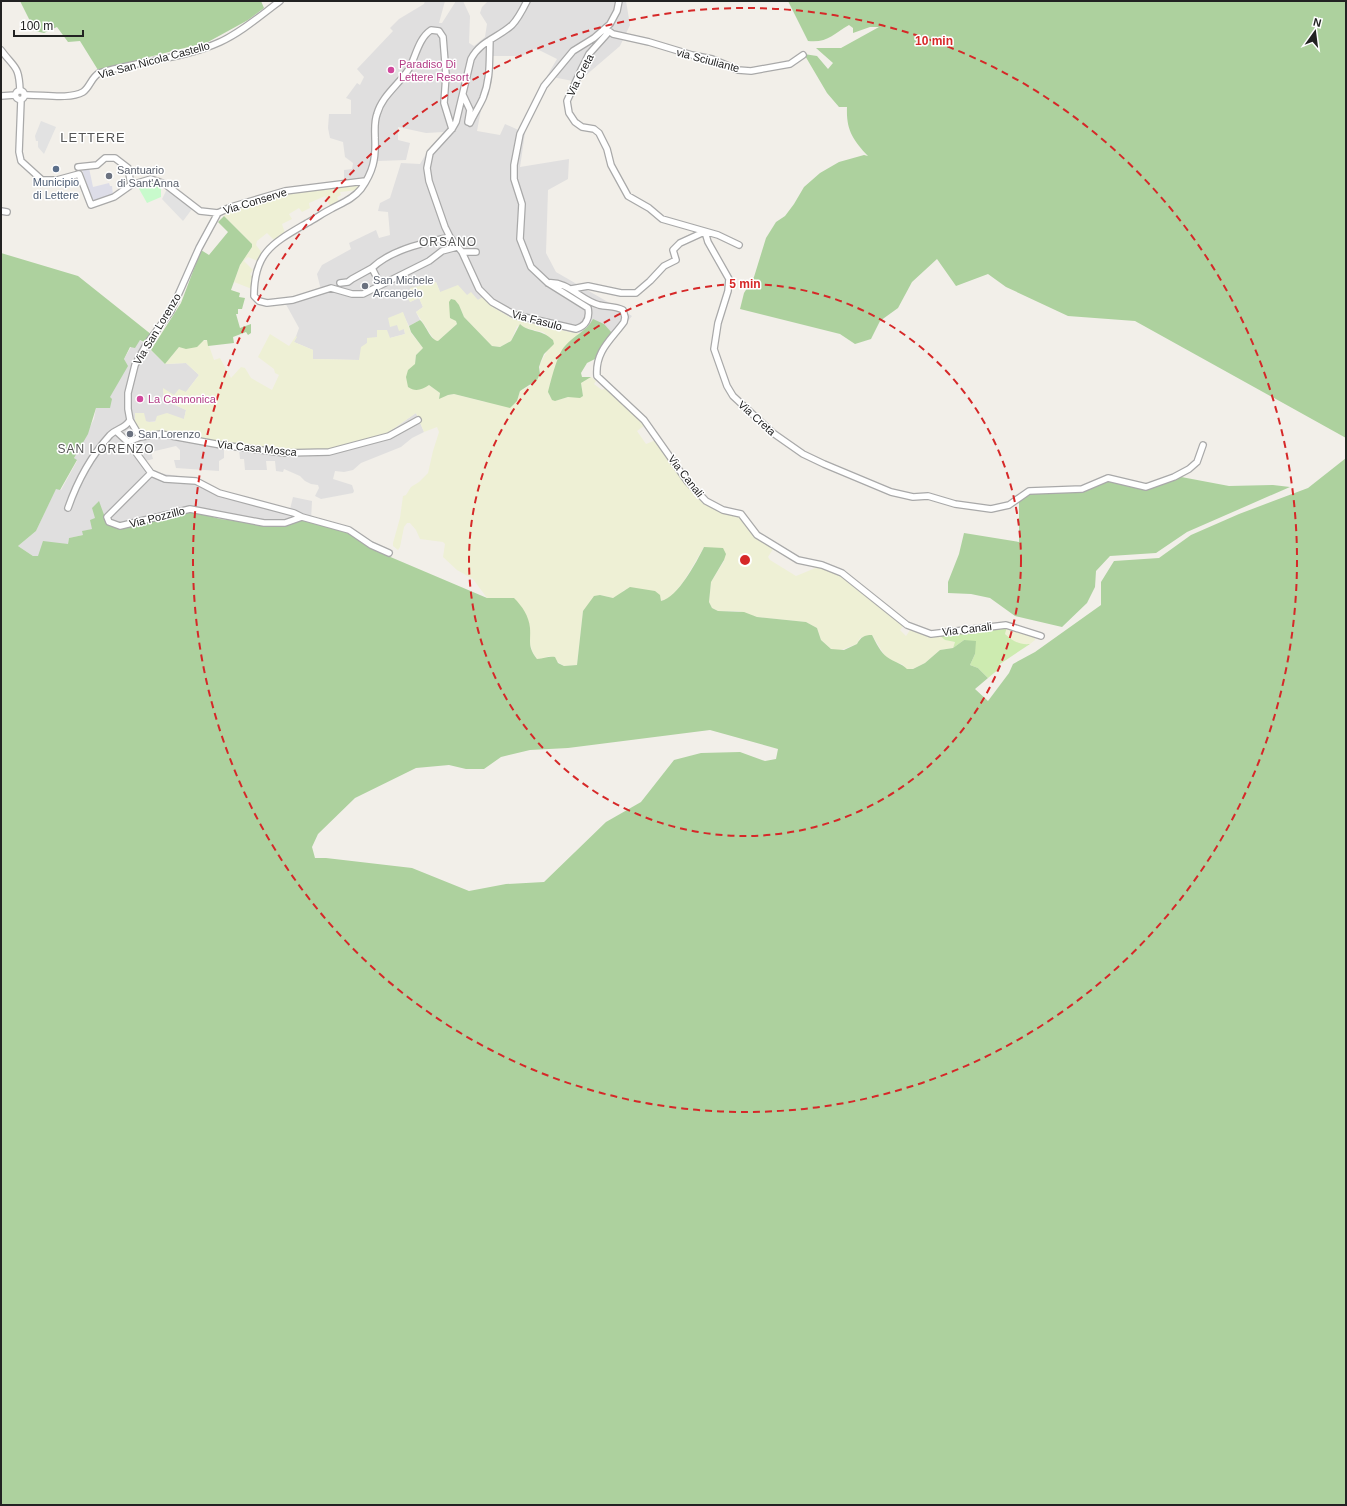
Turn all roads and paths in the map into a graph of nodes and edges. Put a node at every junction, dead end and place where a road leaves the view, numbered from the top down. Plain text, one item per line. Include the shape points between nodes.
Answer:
1 (280, 1) edge
2 (527, 1) edge
3 (619, 1) edge
4 (608, 32) junction
5 (490, 40) junction
6 (1, 50) edge
7 (803, 55) dead end
8 (1, 58) edge
9 (8, 59) junction
10 (20, 95) junction
11 (463, 95) junction
12 (1, 96) edge
13 (452, 129) junction
14 (78, 167) dead end
15 (365, 181) junction
16 (131, 185) junction
17 (218, 213) junction
18 (705, 232) junction
19 (450, 237) junction
20 (740, 245) dead end
21 (457, 247) junction
22 (462, 252) junction
23 (476, 252) dead end
24 (372, 268) junction
25 (340, 283) dead end
26 (548, 283) junction
27 (380, 284) junction
28 (570, 289) junction
29 (130, 420) junction
30 (418, 420) dead end
31 (116, 431) junction
32 (140, 437) junction
33 (128, 442) junction
34 (1203, 445) dead end
35 (151, 473) junction
36 (68, 508) dead end
37 (302, 517) junction
38 (389, 553) dead end
39 (1041, 636) dead end

1 - 10 street, Via San Nicola Castello via 252,23 219,42 99,74 93,77 82,92 71,95
2 - 5 street via 513,24
3 - 4 street
4 - 7 street, via Sciuliante via 684,54 712,59 738,70 751,71 790,64
4 - 18 street, Via Creta via 589,54 567,101 569,113 582,127 594,129 599,133 611,165 628,196 662,219
4 - 26 street via 573,51 544,86 517,144 514,173 522,204 520,239 531,267
5 - 11 street via 478,47 471,59
5 - 11 street via 488,80 483,99 470,123 470,110
6 - 9 street
8 - 9 street
9 - 10 street via 20,74
10 - 12 street, Via San Nicola Castello
10 - 16 street via 18,152 21,161 42,180 57,180 79,174 90,205 114,197
11 - 13 street
13 - 15 street via 444,103 446,75 443,37 435,30 427,33 410,67 380,106 375,121 372,172
13 - 19 street, Via Fasulo via 432,150 427,168 437,207
14 - 16 street via 100,163 105,158 115,158 128,168
15 - 17 street, Via Conserve via 335,183 267,196
15 - 27 street via 362,188 351,198 288,233 270,247 263,256 254,284 254,296 258,301 267,303 293,300 331,288 352,294 363,294
16 - 17 street, Via Conserve via 144,180 158,180 200,211
17 - 29 street, Via San Lorenzo via 171,311 137,359 128,393
18 - 20 street
18 - 28 street via 680,243 673,250 676,260 664,266 636,293 621,293 588,286
18 - 34 street, Via Creta via 728,279 728,291 718,323 714,349 727,386 733,396 773,433 803,454 824,464 891,492 913,497 928,496 955,504 991,509 1009,505 1029,492 1082,489 1108,478 1146,487 1189,469 1197,462
19 - 21 street, Via Fasulo
19 - 24 street via 401,251
21 - 22 street, Via Fasulo
21 - 27 street via 442,251 414,269
22 - 23 street
22 - 26 street, Via Fasulo via 479,289 504,310 568,328 582,328 588,318 588,308
24 - 25 street via 348,282
24 - 27 street
26 - 28 street, Via Canali via 559,283
28 - 39 street, Via Canali via 599,304 623,310 624,322 598,357 597,376 644,420 687,481 706,501 723,510 741,514 757,535 798,560 842,573 907,625 920,631 931,634 1006,625
29 - 31 street via 125,427
29 - 32 street, Via San Lorenzo
30 - 32 street, Via Casa Mosca via 389,436 329,452 285,453 170,435
31 - 33 street
31 - 36 street via 98,452 78,483
32 - 33 street
33 - 35 street
35 - 37 street via 166,479 196,481 219,493
35 - 37 street, Via Pozzillo via 108,517 109,522 120,526 190,509 264,523 285,523
37 - 38 street via 349,530 371,545

